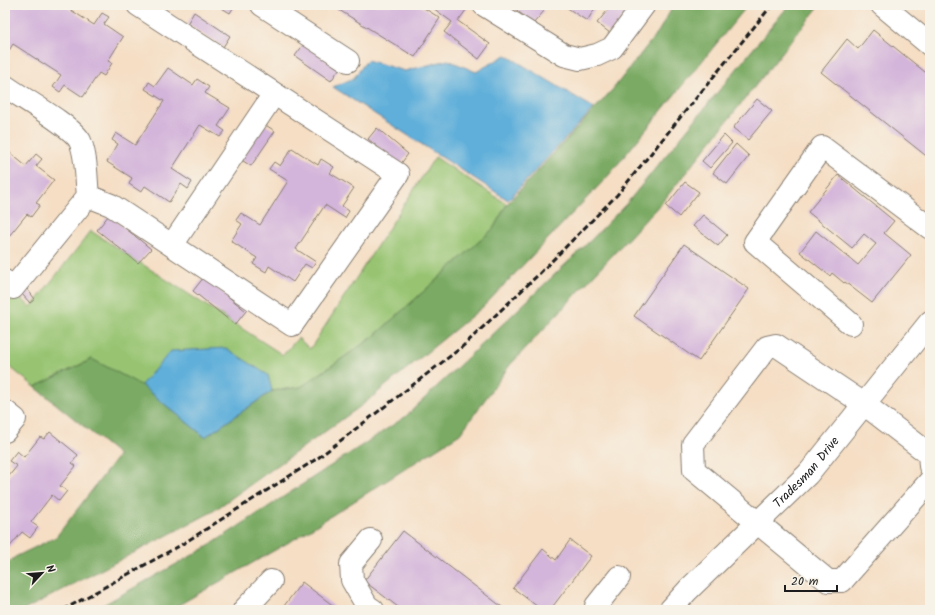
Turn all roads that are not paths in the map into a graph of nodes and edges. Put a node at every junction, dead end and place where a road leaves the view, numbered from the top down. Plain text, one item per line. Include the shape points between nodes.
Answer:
1 (138, 5) edge
2 (263, 5) edge
3 (484, 5) edge
4 (644, 5) edge
5 (882, 5) edge
6 (930, 45) edge
7 (348, 61) dead end
8 (5, 86) edge
9 (274, 94) junction
10 (88, 196) junction
11 (930, 228) edge
12 (172, 245) junction
13 (5, 281) edge
14 (930, 322) edge
15 (852, 324) dead end
16 (864, 404) junction
17 (5, 411) edge
18 (5, 431) edge
19 (930, 466) edge
20 (930, 481) edge
21 (758, 522) junction
22 (371, 540) dead end
23 (619, 577) dead end
24 (271, 581) dead end
25 (244, 610) edge
26 (373, 610) edge
27 (597, 610) edge
28 (670, 610) edge

1 - 9 street
2 - 7 street
3 - 4 street via 564,56 580,59 597,56 612,48
5 - 6 street
8 - 10 street via 70,130 80,141
9 - 12 street
9 - 12 street via 398,174 292,325
10 - 12 street via 110,205
10 - 13 street via 13,288
11 - 15 street via 822,147 755,242
14 - 16 street, Tradesman Drive
16 - 19 street via 929,454
16 - 21 street, Tradesman Drive via 808,474
16 - 21 street via 776,345 767,347 693,444 694,470
17 - 18 street via 15,419
20 - 21 street via 842,580 828,581
21 - 28 street, Tradesman Drive
22 - 26 street via 351,564 352,580 367,606
23 - 27 street via 596,606
24 - 25 street

